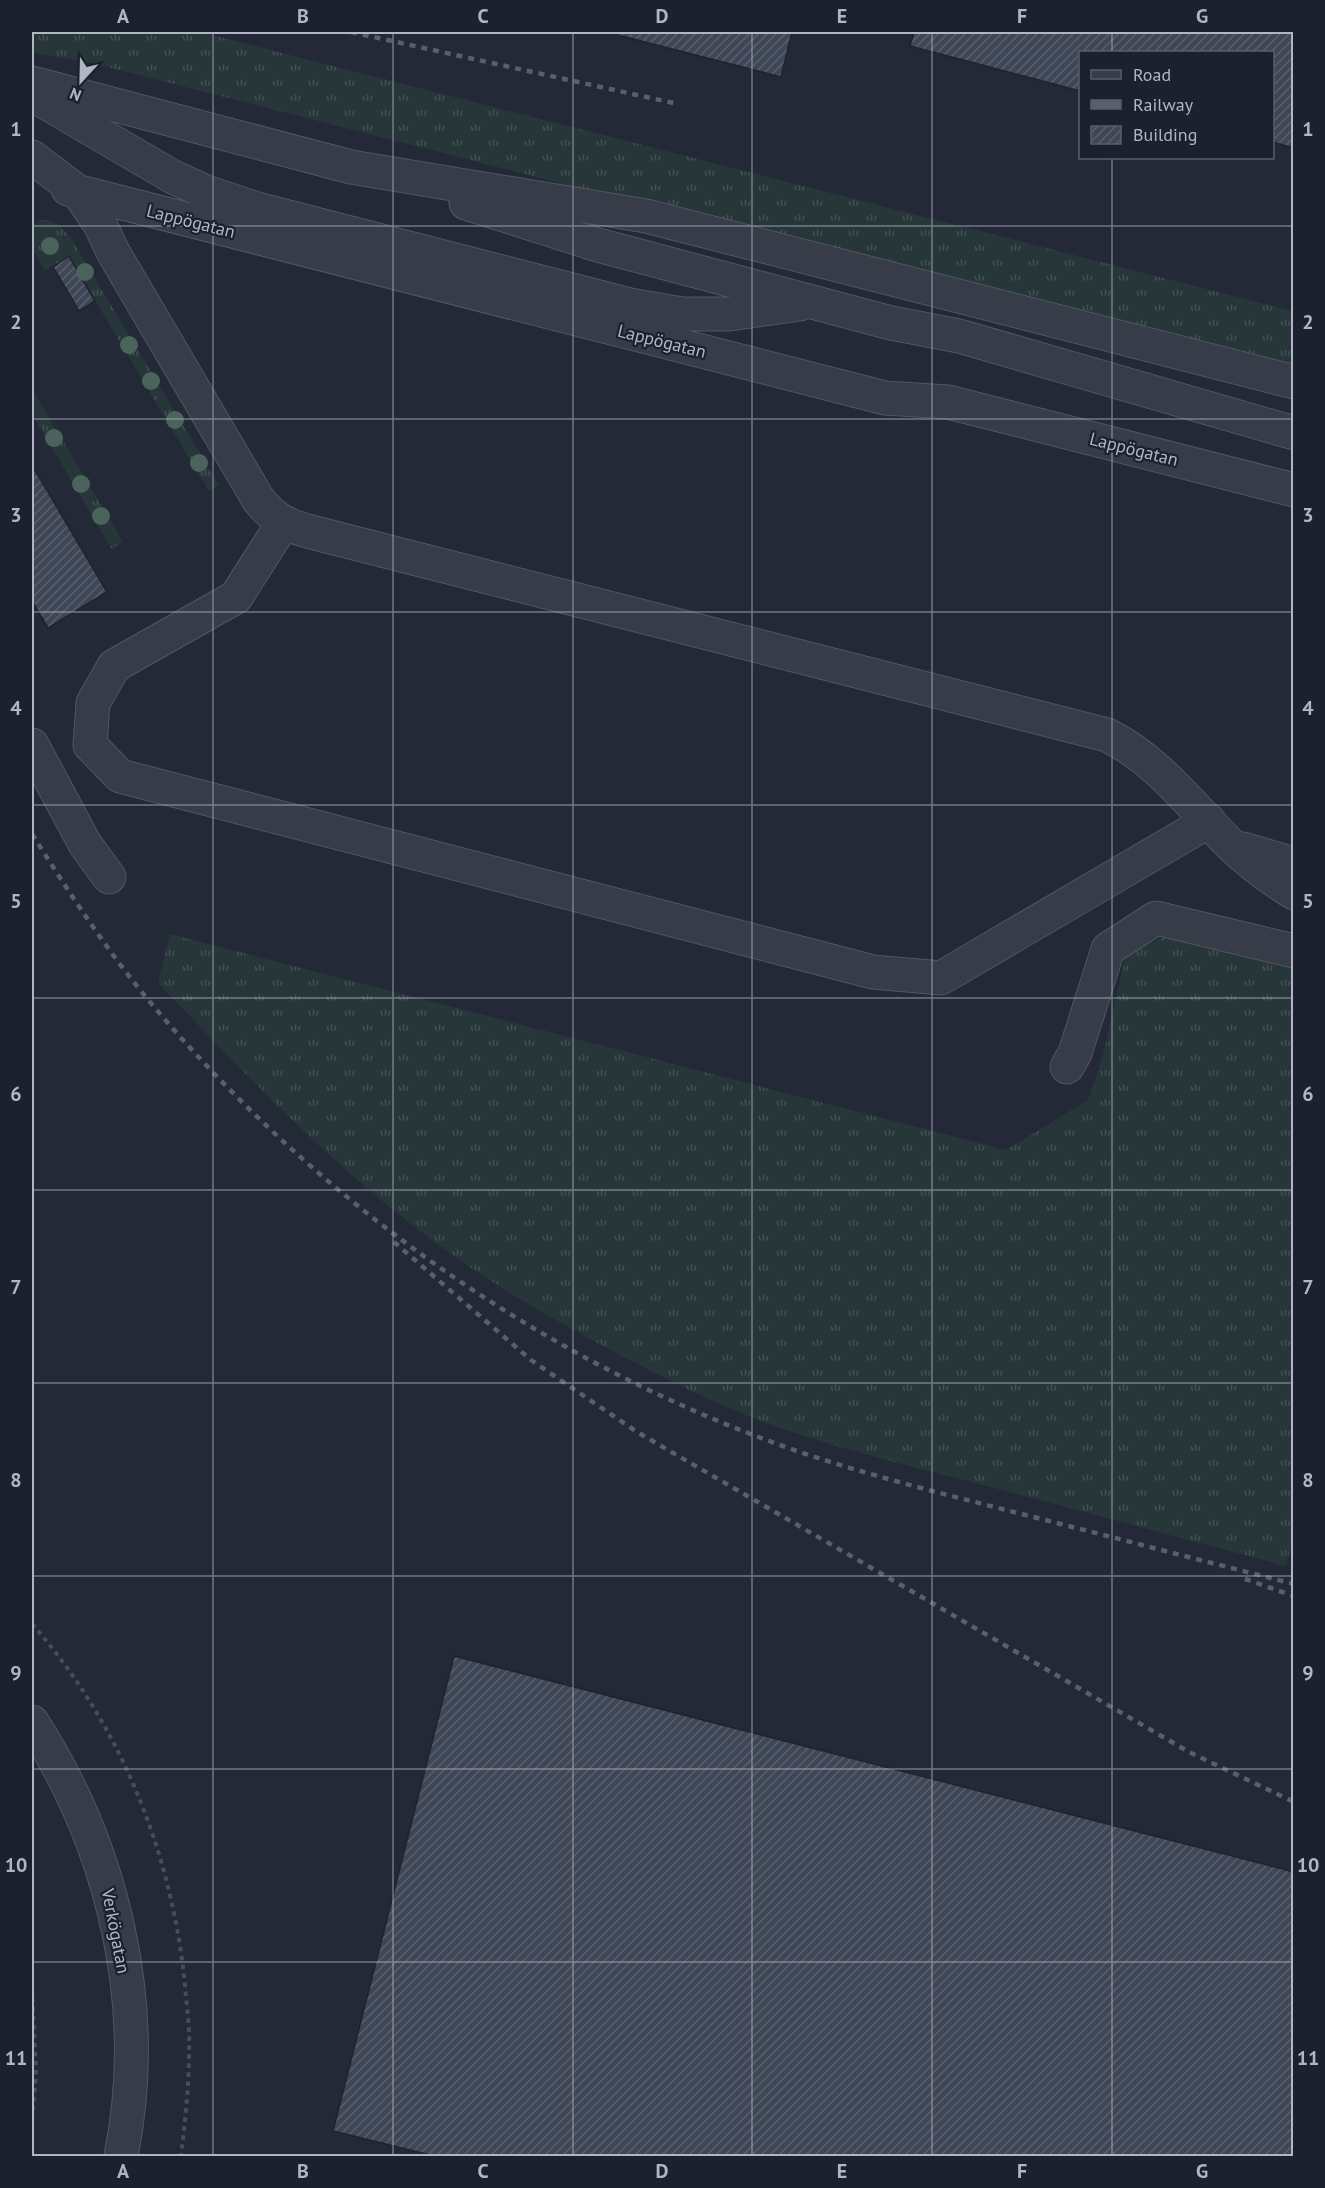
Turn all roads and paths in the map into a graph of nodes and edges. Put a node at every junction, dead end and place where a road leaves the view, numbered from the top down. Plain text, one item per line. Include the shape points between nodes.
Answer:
1 (32, 83) edge
2 (32, 94) edge
3 (32, 157) edge
4 (351, 167) junction
5 (32, 179) edge
6 (78, 192) junction
7 (823, 305) junction
8 (1293, 382) edge
9 (1293, 433) edge
10 (1293, 490) edge
11 (283, 523) junction
12 (32, 745) edge
13 (1209, 820) junction
14 (1231, 845) junction
15 (1293, 864) edge
16 (109, 877) dead end
17 (1293, 893) edge
18 (1293, 951) edge
19 (1067, 1067) dead end
20 (32, 1722) edge
21 (32, 1989) edge
22 (32, 2121) edge
23 (121, 2157) edge

1 - 4 street
2 - 7 street via 173,177 257,209 682,314
3 - 6 street
4 - 7 street via 598,245
4 - 8 street via 646,216
5 - 6 street, Lappögatan
6 - 10 street, Lappögatan via 885,398 948,402
6 - 11 street via 258,499
7 - 9 street via 959,336
11 - 13 street via 1107,735 1149,762
11 - 13 street via 236,597 114,666 93,703 90,745 120,776 873,972 941,978
12 - 16 street via 85,844
13 - 14 street
14 - 15 street
14 - 17 street
18 - 19 street via 1156,918 1108,949
20 - 23 street, Verkögatan via 84,1818 118,1930 131,2048 128,2114
21 - 22 path via 36,2073

